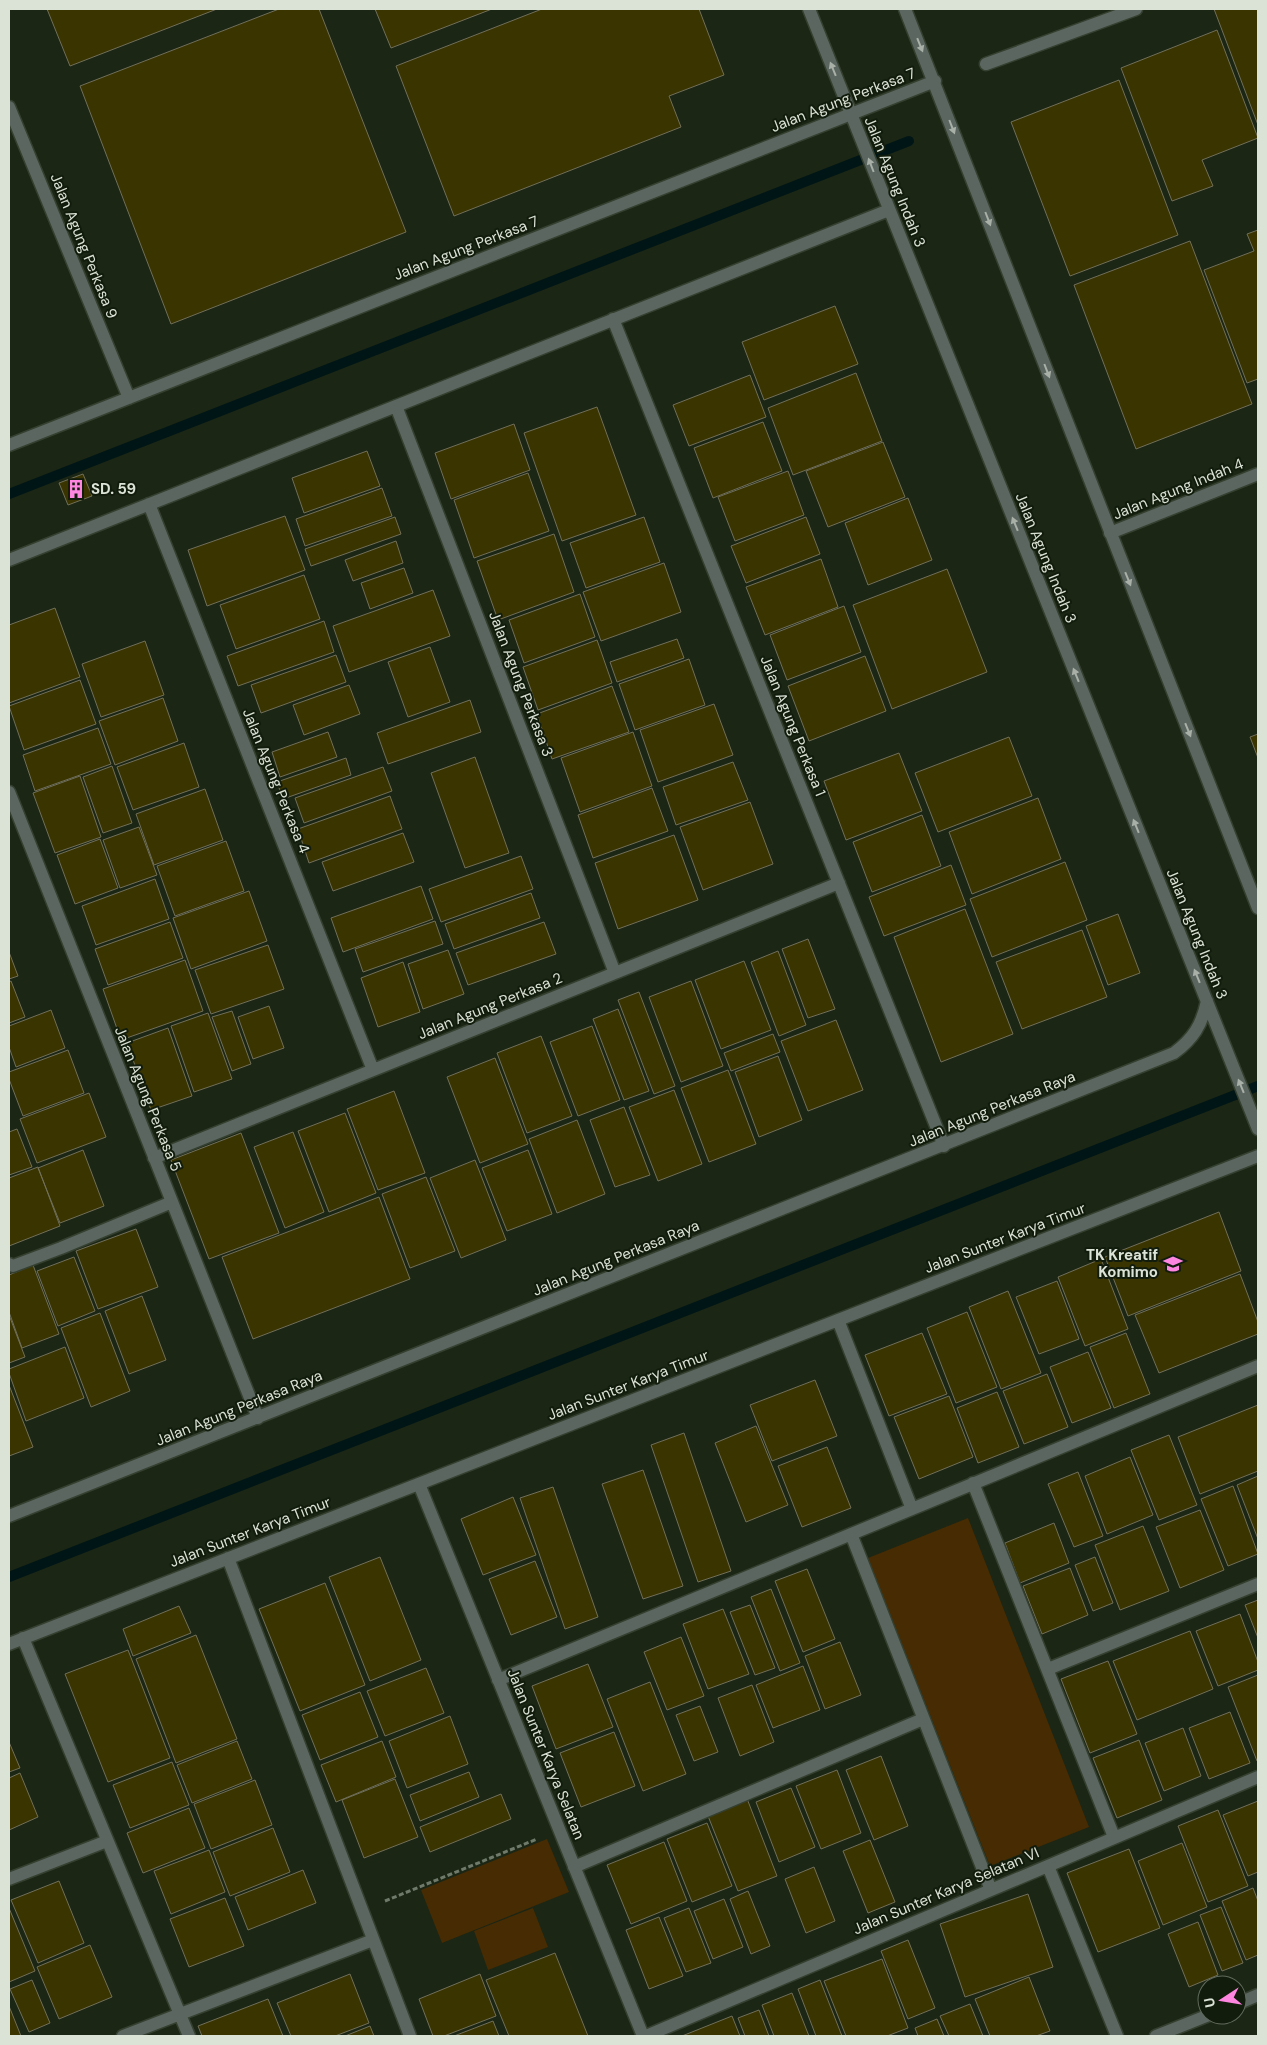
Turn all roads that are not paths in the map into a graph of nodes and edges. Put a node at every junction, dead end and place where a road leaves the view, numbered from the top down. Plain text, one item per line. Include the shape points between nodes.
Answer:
1 (809, 9) edge
2 (905, 9) edge
3 (1136, 9) edge
4 (986, 64) dead end
5 (935, 82) junction
6 (9, 107) edge
7 (851, 114) junction
8 (888, 210) junction
9 (613, 319) junction
10 (129, 398) junction
11 (396, 406) junction
12 (9, 445) edge
13 (1258, 474) edge
14 (150, 504) junction
15 (1110, 533) junction
16 (9, 560) edge
17 (9, 794) edge
18 (839, 883) junction
19 (1258, 908) edge
20 (615, 973) junction
21 (1207, 1001) junction
22 (372, 1070) junction
23 (1256, 1124) edge
24 (944, 1146) junction
25 (1258, 1156) edge
26 (154, 1158) junction
27 (172, 1202) junction
28 (10, 1266) edge
29 (838, 1320) junction
30 (1258, 1366) edge
31 (258, 1418) junction
32 (973, 1483) junction
33 (419, 1484) junction
34 (912, 1509) junction
35 (9, 1516) edge
36 (851, 1534) junction
37 (228, 1558) junction
38 (1258, 1584) edge
39 (23, 1638) junction
40 (9, 1644) edge
41 (1048, 1669) junction
42 (498, 1680) junction
43 (922, 1719) junction
44 (1258, 1777) edge
45 (1114, 1837) junction
46 (107, 1841) junction
47 (1048, 1866) junction
48 (574, 1867) junction
49 (9, 1879) edge
50 (990, 1890) junction
51 (373, 1940) junction
52 (179, 2013) junction
53 (1197, 2020) edge
54 (123, 2036) edge
55 (189, 2036) edge
56 (410, 2036) edge
57 (644, 2036) edge
58 (1117, 2036) edge
59 (1156, 2036) edge

7 -> 1 street, Jalan Agung Indah 3
2 -> 5 street
3 - 4 street
5 - 7 street, Jalan Agung Perkasa 7
5 -> 15 street
6 - 10 street, Jalan Agung Perkasa 9
8 -> 7 street, Jalan Agung Indah 3
7 - 10 street, Jalan Agung Perkasa 7
8 - 9 street
21 -> 8 street, Jalan Agung Indah 3
9 - 11 street
9 - 18 street, Jalan Agung Perkasa 1
10 - 12 street, Jalan Agung Perkasa 7
11 - 14 street
11 - 20 street, Jalan Agung Perkasa 3
13 - 15 street, Jalan Agung Indah 4
14 - 16 street
14 - 22 street, Jalan Agung Perkasa 4
15 -> 19 street
17 - 26 street, Jalan Agung Perkasa 5
18 - 20 street, Jalan Agung Perkasa 2
18 - 24 street, Jalan Agung Perkasa 1
20 - 22 street, Jalan Agung Perkasa 2
23 -> 21 street, Jalan Agung Indah 3
21 - 24 street, Jalan Agung Perkasa Raya via 1198,1031 1174,1053
22 - 26 street, Jalan Agung Perkasa 2
24 - 31 street, Jalan Agung Perkasa Raya
25 - 29 street, Jalan Sunter Karya Timur
26 - 27 street, Jalan Agung Perkasa 5
27 - 28 street
27 - 31 street, Jalan Agung Perkasa 5
29 - 33 street, Jalan Sunter Karya Timur
29 - 34 street
30 - 32 street
31 - 35 street, Jalan Agung Perkasa Raya
32 - 34 street
32 - 41 street
33 - 37 street, Jalan Sunter Karya Timur
33 - 42 street, Jalan Sunter Karya Selatan
34 - 36 street
36 - 42 street
36 - 43 street
37 - 39 street, Jalan Sunter Karya Timur
37 - 51 street
38 - 41 street
39 - 40 street, Jalan Sunter Karya Timur
39 - 46 street
41 - 45 street
42 - 48 street, Jalan Sunter Karya Selatan
43 - 48 street
43 - 50 street
44 - 45 street, Jalan Sunter Karya Selatan VI
45 - 47 street, Jalan Sunter Karya Selatan VI
46 - 49 street
46 - 52 street
47 - 50 street, Jalan Sunter Karya Selatan VI
47 - 58 street
48 - 57 street, Jalan Sunter Karya Selatan
50 - 57 street, Jalan Sunter Karya Selatan VI
51 - 52 street
51 - 56 street
52 - 54 street
52 - 55 street
53 - 59 street

